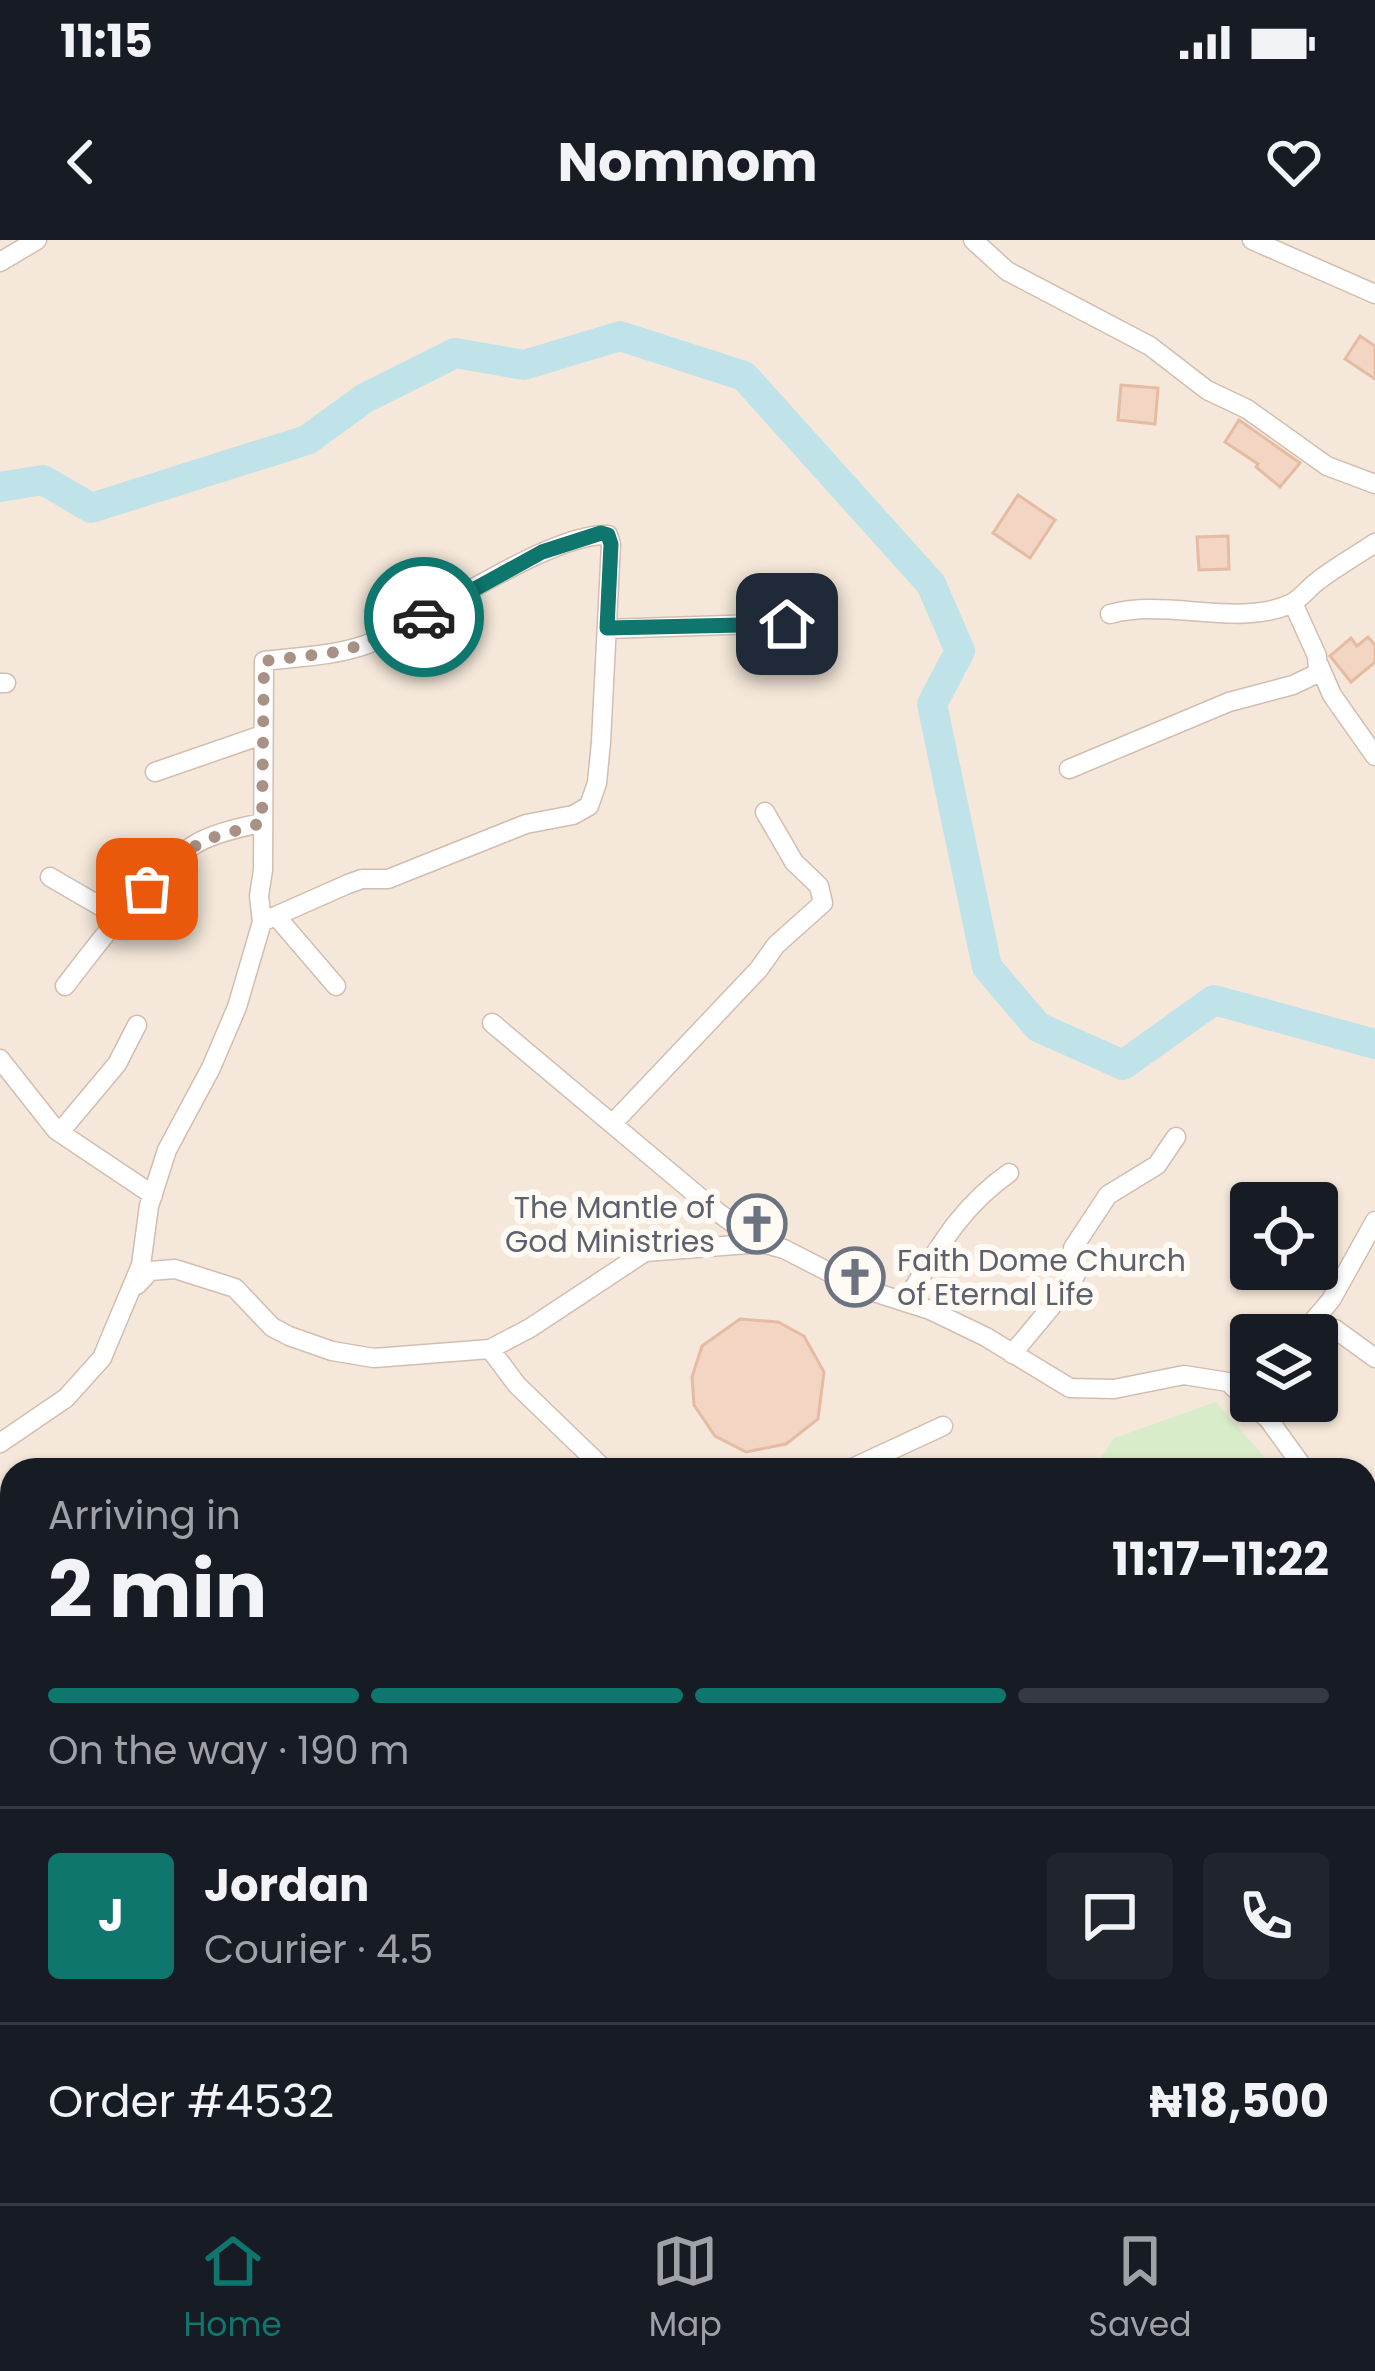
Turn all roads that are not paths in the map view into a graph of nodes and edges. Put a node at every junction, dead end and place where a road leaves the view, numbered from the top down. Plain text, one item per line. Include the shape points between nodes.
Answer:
1 (37, 240) edge
2 (973, 240) edge
3 (1252, 240) edge
4 (0, 262) edge
5 (1375, 294) edge
6 (1375, 484) edge
7 (1375, 543) edge
8 (1293, 603) junction
9 (1110, 614) dead end
10 (819, 622) dead end
11 (607, 628) junction
12 (1319, 665) junction
13 (262, 735) junction
14 (1375, 756) edge
15 (1069, 769) dead end
16 (154, 772) dead end
17 (765, 812) dead end
18 (262, 823) junction
19 (50, 878) dead end
20 (119, 917) junction
21 (269, 919) junction
22 (65, 986) dead end
23 (336, 986) dead end
24 (492, 1023) dead end
25 (137, 1025) dead end
26 (0, 1059) edge
27 (614, 1122) junction
28 (60, 1132) junction
29 (1176, 1137) dead end
30 (1009, 1173) dead end
31 (153, 1195) junction
32 (1375, 1222) edge
33 (761, 1243) junction
34 (129, 1292) junction
35 (905, 1302) junction
36 (1319, 1314) edge
37 (1338, 1332) edge
38 (490, 1348) junction
39 (1012, 1354) junction
40 (1375, 1358) edge
41 (1202, 1376) junction
42 (1230, 1378) edge
43 (1278, 1422) edge
44 (943, 1426) dead end
45 (0, 1443) edge
46 (1286, 1444) junction
47 (593, 1458) edge
48 (874, 1458) edge
49 (1296, 1458) edge

1 - 4 street
2 - 6 street via 1007,271 1150,346 1327,466
3 - 5 street
7 - 8 street
8 - 9 street via 1253,612 1142,607
8 - 12 street
10 - 11 street
11 - 13 street via 611,544 601,533 542,552 368,644 264,661
11 - 21 street via 589,806 388,879 362,879
12 - 14 street
12 - 15 street via 1309,678
13 - 16 street
13 - 18 street
17 - 27 street via 823,903
18 - 20 street via 190,848
18 - 21 street
19 - 20 street
20 - 22 street
21 - 23 street
21 - 31 street
24 - 27 street
25 - 28 street via 117,1064
26 - 28 street
27 - 33 street
28 - 31 street
29 - 39 street via 1156,1165 1108,1195 1073,1248 1072,1282
30 - 35 street via 951,1228
31 - 34 street
32 - 36 street
33 - 35 street
33 - 38 street via 645,1252
34 - 38 street via 150,1271 175,1269 236,1288 272,1327 332,1351 374,1358
34 - 45 street via 85,1381
35 - 39 street
37 - 40 street
38 - 47 street
39 - 41 street via 1085,1391
41 - 42 street
41 - 46 street via 1228,1382
43 - 46 street
44 - 48 street
46 - 49 street

